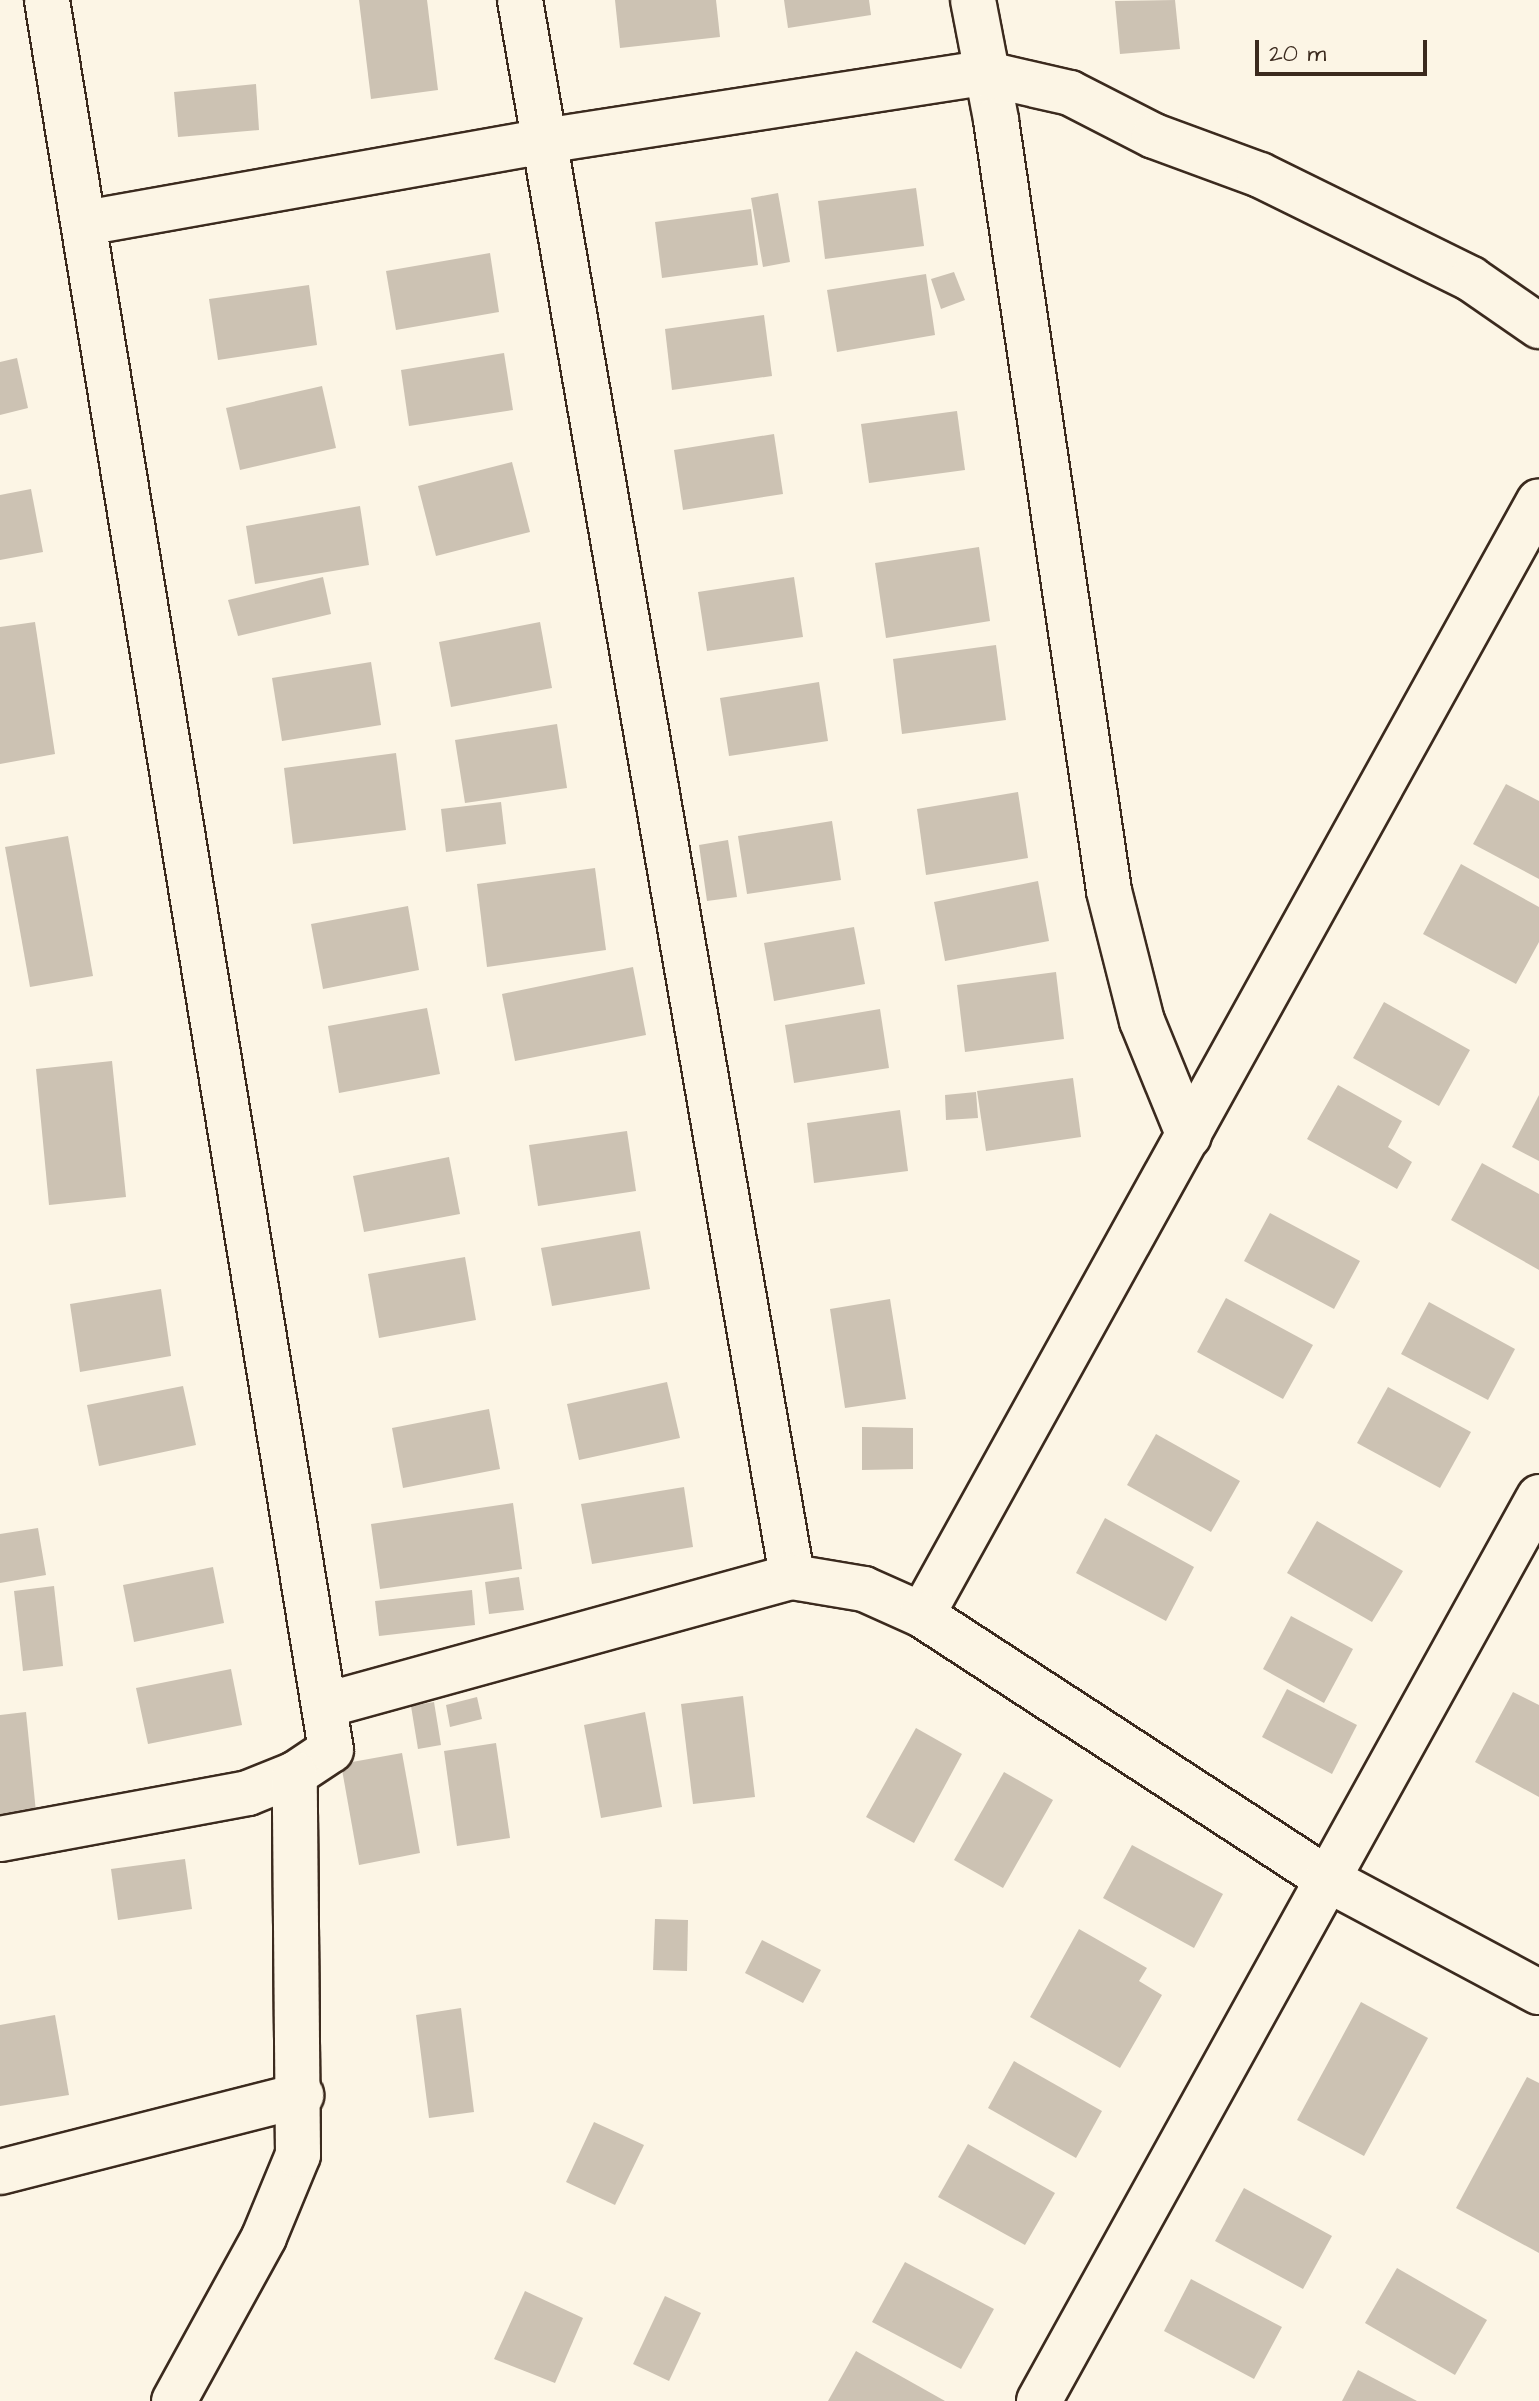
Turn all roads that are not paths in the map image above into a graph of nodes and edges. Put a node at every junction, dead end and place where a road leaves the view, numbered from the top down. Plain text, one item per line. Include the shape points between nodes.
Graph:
1 (47, 0) edge
2 (520, 0) edge
3 (973, 0) edge
4 (983, 73) junction
5 (544, 141) junction
6 (85, 223) junction
7 (1539, 326) edge
8 (1539, 501) edge
9 (1189, 1136) junction
10 (1539, 1497) edge
11 (792, 1577) junction
12 (922, 1615) junction
13 (326, 1705) junction
14 (295, 1774) junction
15 (0, 1839) edge
16 (1327, 1879) junction
17 (1539, 1992) edge
18 (301, 2095) junction
19 (0, 2172) edge
20 (174, 2401) edge
21 (1039, 2401) edge

1 - 6 street
2 - 5 street
3 - 4 street
4 - 5 street
4 - 7 street via 1070,93 1154,136 1260,175 1471,279
4 - 9 street via 996,120 1109,891 1142,1021
5 - 6 street
5 - 11 street
6 - 13 street
8 - 9 street
9 - 12 street
10 - 16 street
11 - 12 street via 864,1589
11 - 13 street
12 - 16 street
13 - 14 street via 331,1750
14 - 15 street via 248,1793
14 - 18 street via 294,1941
16 - 17 street
16 - 21 street
18 - 19 street
18 - 20 street via 293,2169 264,2237

